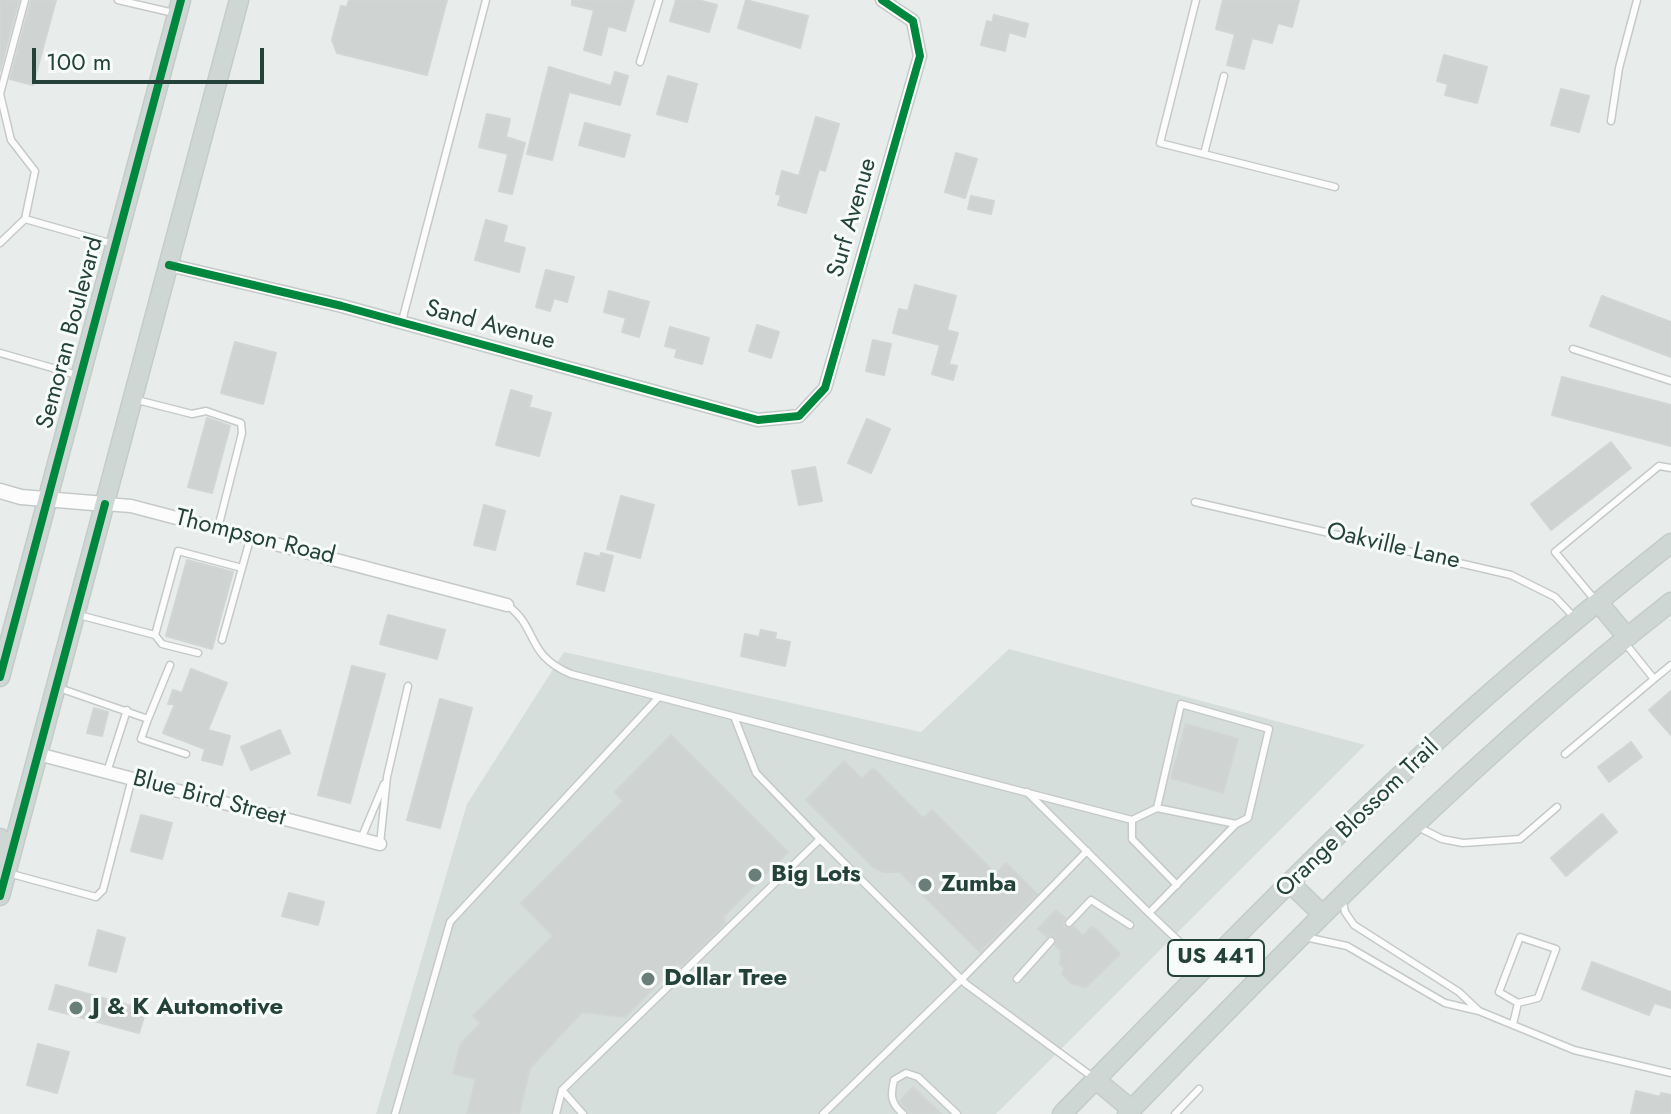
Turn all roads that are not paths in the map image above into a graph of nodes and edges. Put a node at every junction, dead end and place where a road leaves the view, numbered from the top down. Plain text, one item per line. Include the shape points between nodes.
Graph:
1 (25, 0) edge
2 (118, 0) edge
3 (239, 0) edge
4 (486, 0) edge
5 (659, 0) edge
6 (882, 0) edge
7 (1196, 0) edge
8 (1637, 0) edge
9 (179, 7) edge
10 (640, 62) dead end
11 (1224, 76) dead end
12 (0, 94) edge
13 (1611, 121) dead end
14 (11, 140) junction
15 (0, 142) edge
16 (1204, 154) junction
17 (1335, 187) dead end
18 (25, 219) junction
19 (0, 243) edge
20 (116, 245) junction
21 (169, 265) junction
22 (401, 322) junction
23 (1573, 349) dead end
24 (0, 353) edge
25 (80, 376) junction
26 (1671, 381) edge
27 (133, 399) junction
28 (799, 416) joint
29 (1671, 468) edge
30 (0, 491) edge
31 (48, 499) junction
32 (1195, 502) dead end
33 (105, 504) junction
34 (218, 528) junction
35 (251, 536) junction
36 (1671, 543) edge
37 (242, 568) junction
38 (1598, 602) junction
39 (1671, 602) edge
40 (507, 605) joint
41 (76, 614) junction
42 (1576, 620) junction
43 (155, 635) junction
44 (1625, 638) junction
45 (222, 640) dead end
46 (4, 649) edge
47 (198, 653) dead end
48 (170, 665) dead end
49 (1671, 665) edge
50 (0, 677) edge
51 (1654, 679) junction
52 (408, 686) dead end
53 (56, 687) junction
54 (658, 698) junction
55 (127, 710) junction
56 (148, 719) junction
57 (735, 719) junction
58 (38, 754) junction
59 (186, 754) dead end
60 (1565, 754) dead end
61 (107, 772) junction
62 (387, 777) junction
63 (132, 778) junction
64 (1025, 791) junction
65 (1557, 807) dead end
66 (1157, 808) junction
67 (1132, 820) junction
68 (1236, 824) junction
69 (1414, 825) junction
70 (0, 838) edge
71 (361, 839) junction
72 (820, 839) junction
73 (380, 844) joint
74 (1087, 851) junction
75 (3, 870) edge
76 (1290, 883) junction
77 (1177, 885) junction
78 (1342, 895) junction
79 (0, 896) edge
80 (1149, 913) junction
81 (1323, 915) junction
82 (1069, 923) dead end
83 (1130, 925) dead end
84 (1301, 936) junction
85 (1051, 941) dead end
86 (1207, 968) junction
87 (1017, 979) dead end
88 (961, 980) junction
89 (1518, 1003) junction
90 (1479, 1011) junction
91 (1513, 1024) junction
92 (1671, 1073) edge
93 (1096, 1080) junction
94 (1199, 1089) dead end
95 (562, 1090) junction
96 (1131, 1112) edge
97 (395, 1114) edge
98 (556, 1114) edge
99 (583, 1114) edge
100 (823, 1114) edge
101 (903, 1114) edge
102 (957, 1114) edge
103 (1062, 1114) edge
104 (1175, 1114) edge

1 - 12 lane
2 - 9 lane
3 - 21 main road
4 - 22 lane
5 - 10 lane
6 - 28 street, Surf Avenue via 913,21 920,56 825,388
7 - 16 lane via 1160,143
8 - 13 lane
9 - 20 main road, Semoran Boulevard
11 - 16 lane
12 - 14 lane
14 - 15 lane
14 - 18 lane via 35,171
16 - 17 lane
18 - 19 lane
18 - 20 lane
20 - 25 main road, Semoran Boulevard
21 - 22 street, Sand Avenue
21 - 27 main road
22 - 28 street, Sand Avenue via 758,420
23 - 26 lane
24 - 25 lane
25 - 31 main road, Semoran Boulevard
27 - 33 main road
27 - 34 lane via 192,414 206,411 241,423
29 - 38 lane via 1659,466 1555,552
30 - 31 street, Thompson Road
31 - 33 street, Thompson Road
31 - 46 main road, Semoran Boulevard
32 - 42 lane, Oakville Lane via 1511,575 1555,597
33 - 34 street, Thompson Road
33 - 41 main road
34 - 35 street, Thompson Road
35 - 37 lane
35 - 40 street, Thompson Road
36 - 38 main road, Orange Blossom Trail / US 441
37 - 43 lane via 178,551
37 - 45 lane
38 - 42 main road, Orange Blossom Trail / US 441
38 - 44 main road
39 - 44 main road, Orange Blossom Trail / US 441
40 - 54 lane via 519,613 540,655 554,667
41 - 43 lane
41 - 53 main road
42 - 76 main road, Orange Blossom Trail / US 441 via 1441,737
43 - 47 lane via 162,644
44 - 51 lane
44 - 69 main road, Orange Blossom Trail / US 441
46 - 50 main road, Semoran Boulevard
48 - 56 lane
49 - 51 lane
51 - 60 lane
52 - 62 lane
53 - 55 lane
53 - 58 main road
54 - 57 lane
54 - 97 lane via 450,922
55 - 56 lane
55 - 61 lane
56 - 59 lane via 141,739
57 - 64 lane
57 - 72 lane via 756,773
58 - 61 street, Blue Bird Street
58 - 75 main road
61 - 63 street, Blue Bird Street
62 - 71 lane
62 - 73 lane
63 - 71 street, Blue Bird Street
63 - 75 lane via 99,895
64 - 67 lane
64 - 74 lane
65 - 69 lane via 1520,839 1463,843
66 - 67 lane
66 - 68 lane
66 - 68 lane via 1181,704 1269,729 1248,818
67 - 77 lane via 1132,839
68 - 77 lane
69 - 78 main road, Orange Blossom Trail / US 441
70 - 75 main road
71 - 73 street, Blue Bird Street
72 - 88 lane
72 - 95 lane
74 - 80 lane
74 - 88 lane
75 - 79 main road
76 - 81 main road
76 - 86 main road, Orange Blossom Trail / US 441
77 - 80 lane
78 - 81 main road, Orange Blossom Trail / US 441
78 - 90 lane via 1354,925 1459,992
80 - 86 lane
81 - 84 main road, Orange Blossom Trail / US 441
82 - 83 lane via 1091,900
84 - 90 lane via 1347,946 1445,1003
84 - 96 main road, Orange Blossom Trail / US 441
85 - 87 lane
86 - 93 main road, Orange Blossom Trail / US 441
88 - 93 lane
88 - 100 lane
89 - 89 lane via 1538,998 1556,949 1520,937 1499,992
89 - 91 lane
90 - 91 lane
91 - 92 lane via 1574,1050
93 - 96 main road
93 - 103 main road, Orange Blossom Trail / US 441
94 - 104 lane
95 - 98 lane
95 - 99 lane
101 - 102 lane via 891,1092 894,1080 906,1073 918,1077

